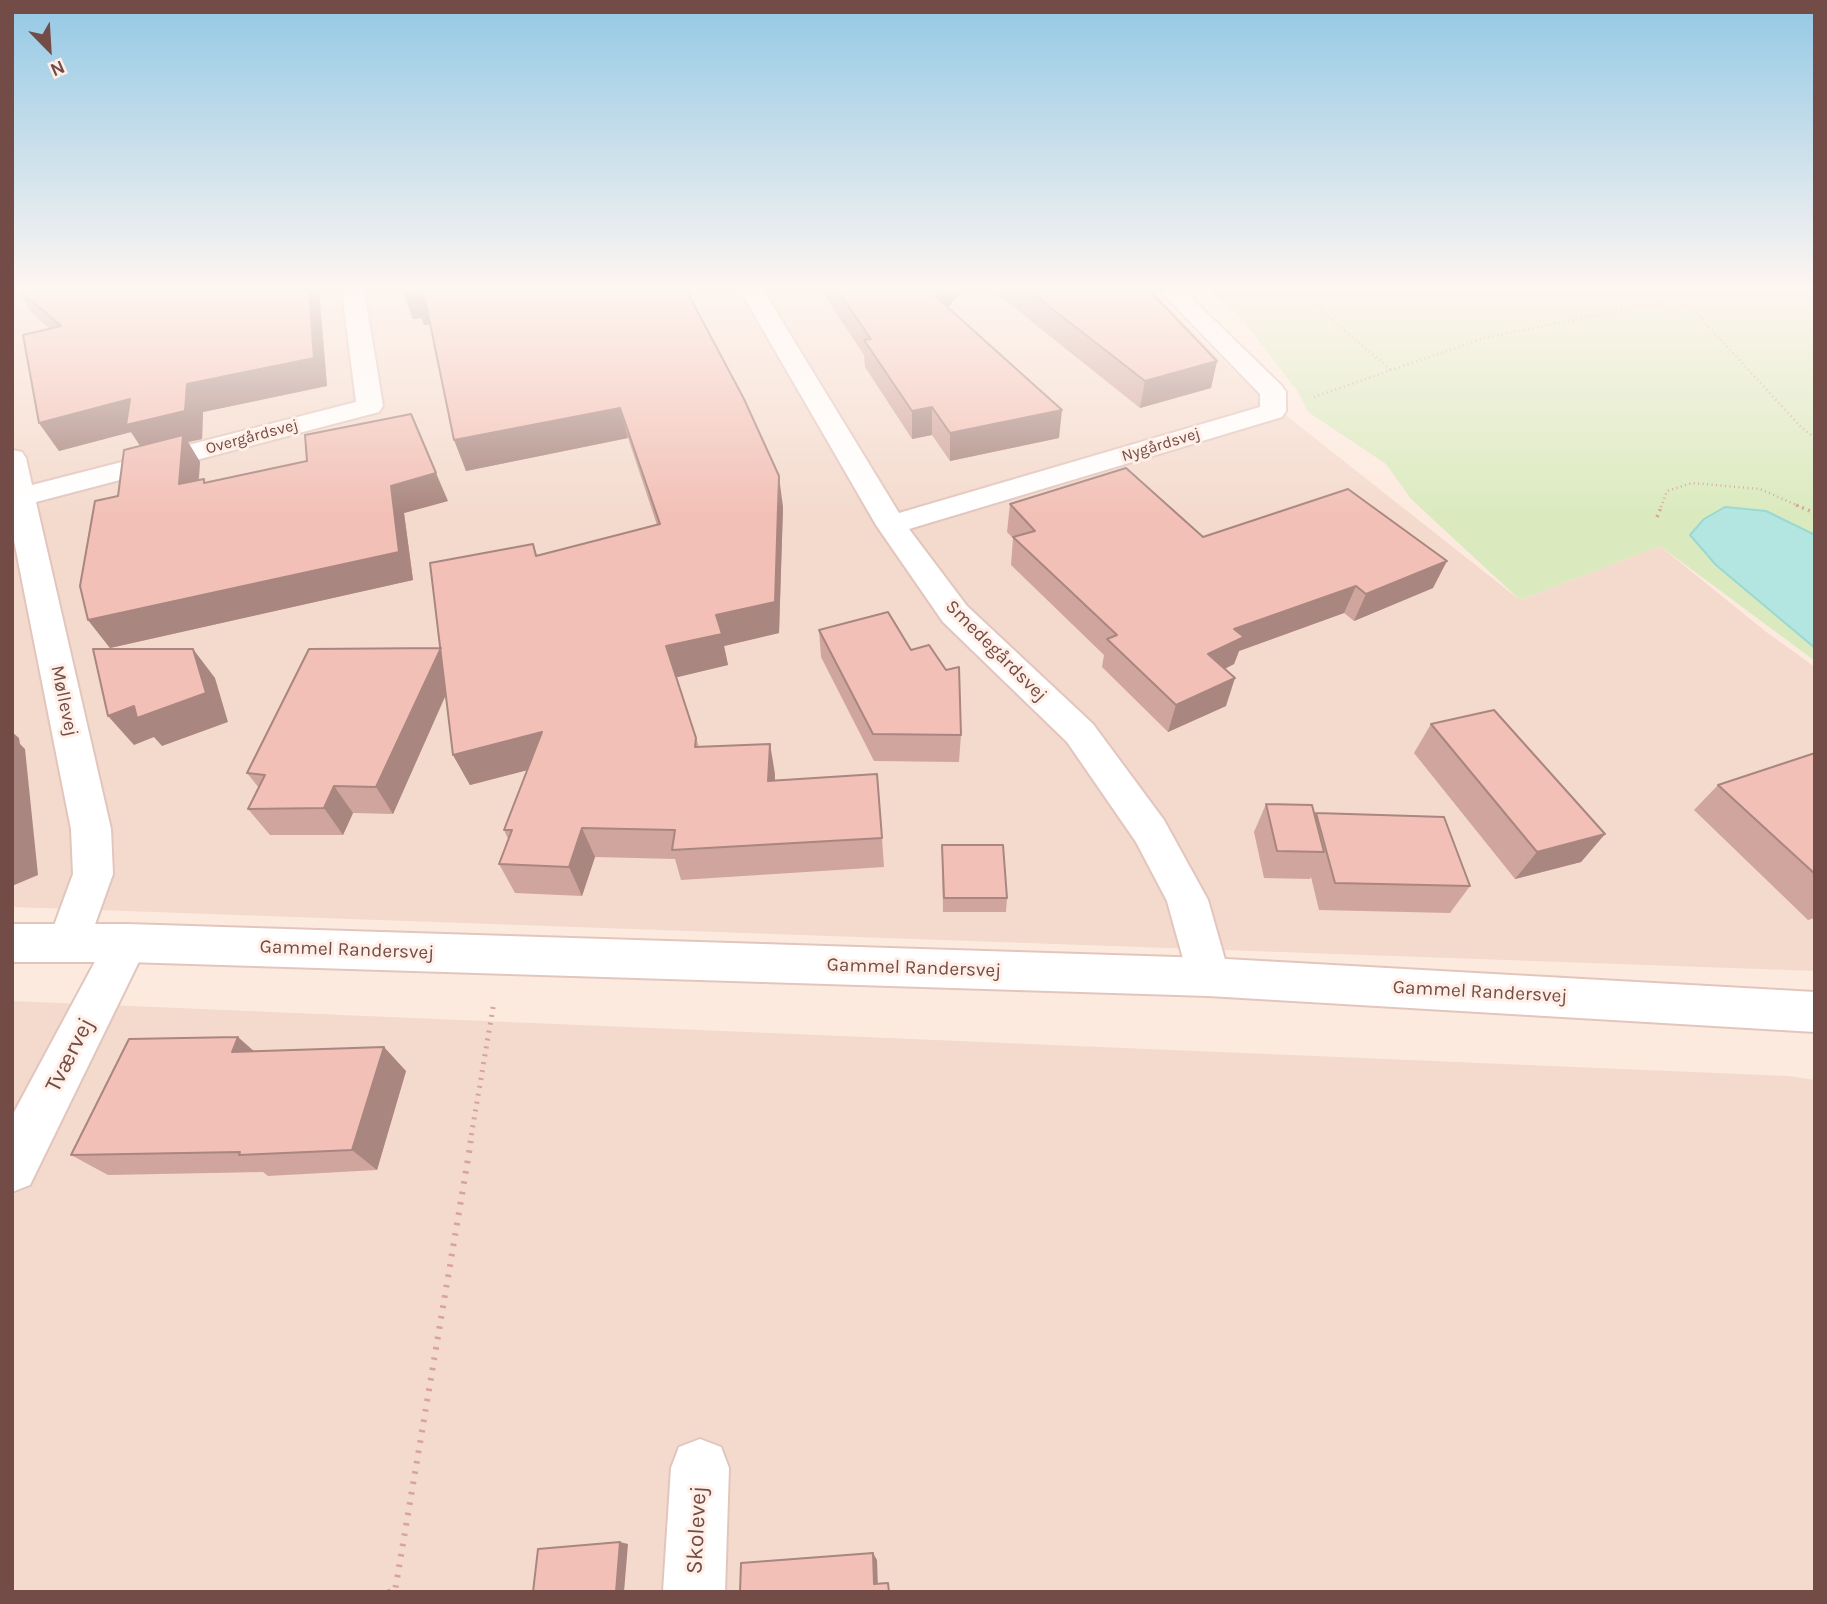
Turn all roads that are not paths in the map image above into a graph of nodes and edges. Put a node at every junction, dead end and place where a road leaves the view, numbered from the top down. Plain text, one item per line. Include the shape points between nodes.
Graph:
1 (364, 365) edge
2 (796, 365) edge
3 (1246, 365) edge
4 (12, 458) edge
5 (20, 497) junction
6 (891, 525) junction
7 (69, 942) junction
8 (12, 943) edge
9 (127, 943) junction
10 (1208, 976) junction
11 (1815, 1012) edge
12 (12, 1167) edge
13 (701, 1468) dead end
14 (694, 1592) edge

1 - 5 street, Overgårdsvej via 370,406
2 - 6 street, Smedegårdsvej
3 - 6 street, Nygårdsvej via 1273,392 1273,411
4 - 5 street, Møllevej
5 - 7 street, Møllevej via 91,829 93,874
6 - 10 street, Smedegårdsvej via 955,614 1080,733 1150,831 1187,900
7 - 8 street, Gammel Randersvej
7 - 9 street, Gammel Randersvej
9 - 10 street, Gammel Randersvej
9 - 12 street, Tværvej
10 - 11 street, Gammel Randersvej
13 - 14 street, Skolevej

